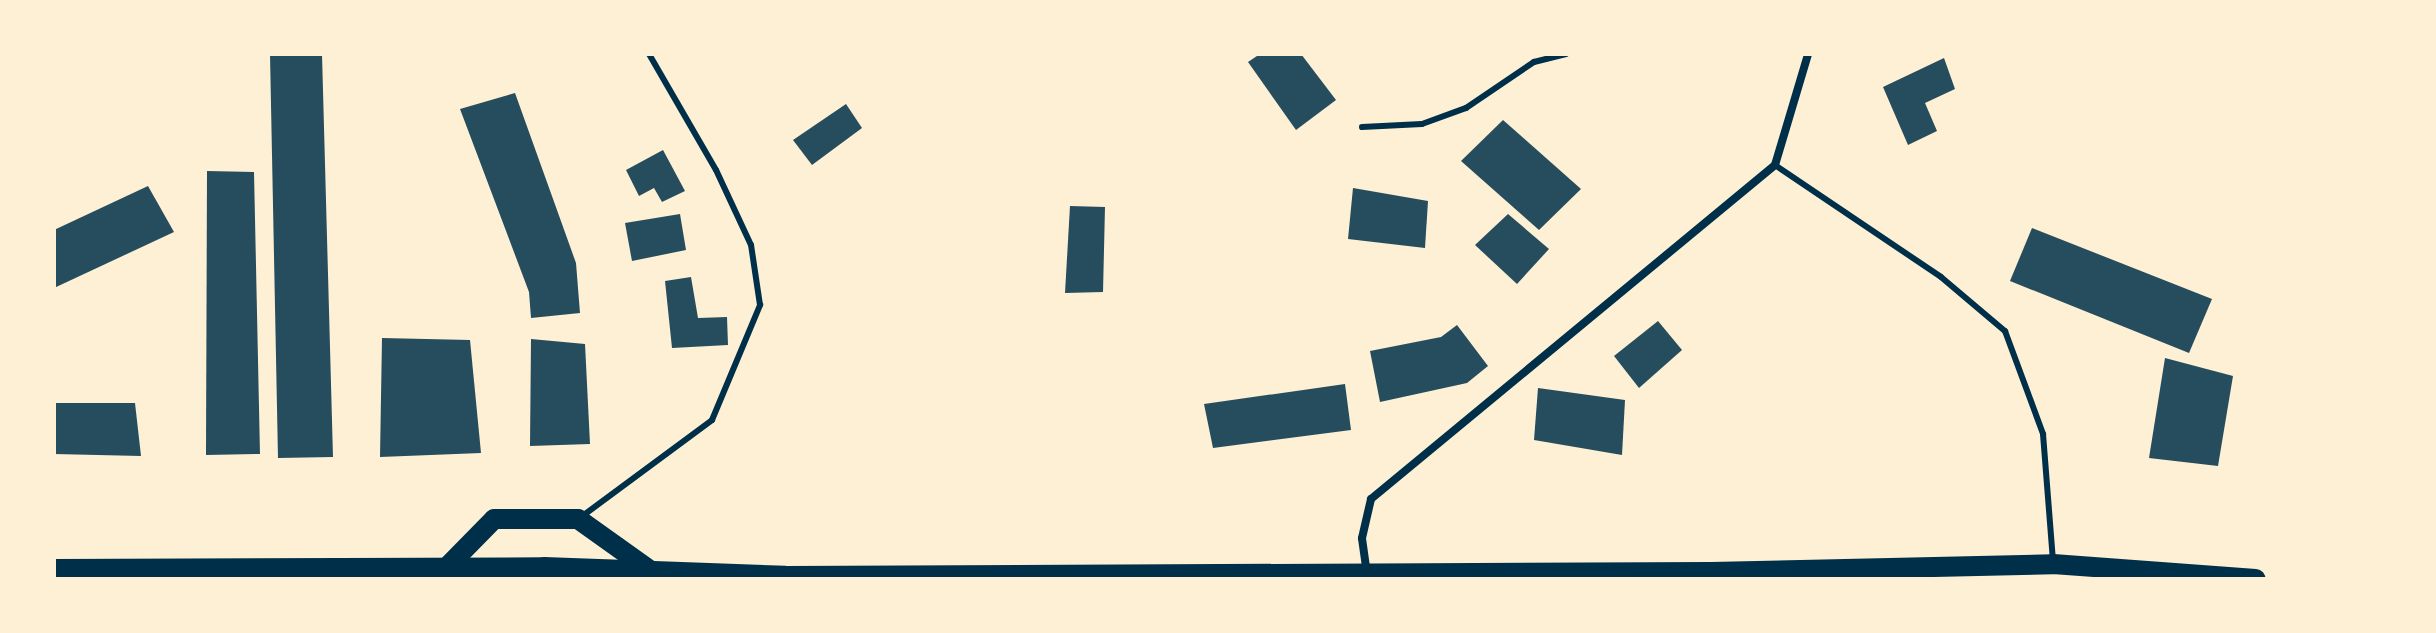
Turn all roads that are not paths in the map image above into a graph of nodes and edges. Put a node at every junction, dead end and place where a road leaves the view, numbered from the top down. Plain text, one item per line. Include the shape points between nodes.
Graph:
1 (649, 54) edge
2 (1530, 54) edge
3 (1566, 54) edge
4 (1808, 54) edge
5 (1534, 62) junction
6 (1362, 127) dead end
7 (1775, 165) junction
8 (578, 519) junction
9 (2053, 564) junction
10 (447, 567) junction
11 (54, 569) edge
12 (651, 571) junction
13 (1367, 574) edge
14 (2255, 579) edge

1 - 8 lane via 716,170 751,245 760,305 712,420
2 - 5 lane
3 - 5 lane
4 - 7 street
5 - 6 lane via 1466,108 1422,124
7 - 9 lane via 1941,277 2005,331 2043,434
7 - 13 street via 1371,499 1362,538
8 - 10 main road via 494,519
8 - 12 main road
9 - 13 main road
9 - 14 main road
10 - 11 main road
10 - 12 main road
12 - 13 main road via 785,576

